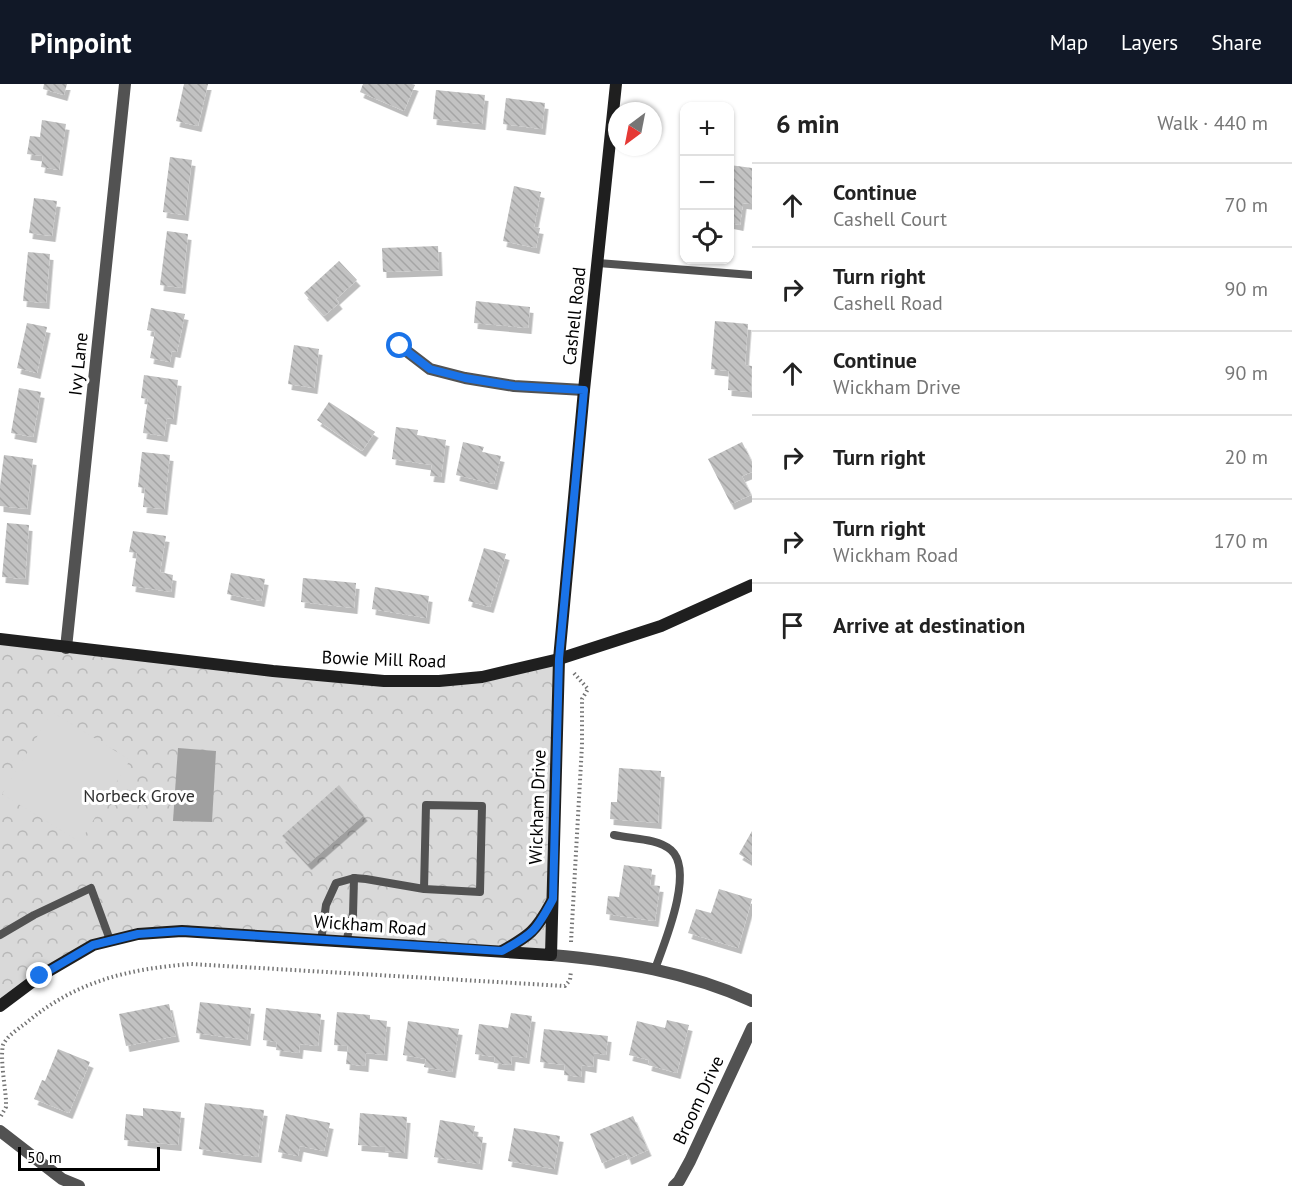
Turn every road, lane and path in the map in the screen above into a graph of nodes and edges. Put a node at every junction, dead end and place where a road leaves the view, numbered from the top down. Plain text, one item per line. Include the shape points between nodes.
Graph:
1 (125, 84) edge
2 (616, 84) edge
3 (598, 263) junction
4 (752, 275) edge
5 (400, 346) dead end
6 (584, 390) junction
7 (752, 585) edge
8 (0, 639) edge
9 (66, 648) junction
10 (559, 659) junction
11 (614, 836) dead end
12 (354, 878) junction
13 (424, 889) junction
14 (553, 899) junction
15 (0, 935) edge
16 (111, 940) junction
17 (321, 940) junction
18 (346, 942) junction
19 (502, 951) junction
20 (551, 955) junction
21 (655, 969) junction
22 (752, 1001) edge
23 (0, 1006) edge
24 (752, 1028) edge
25 (0, 1131) edge
26 (79, 1186) edge
27 (674, 1186) edge

1 - 9 street, Ivy Lane
2 - 3 street, Cashell Road
3 - 4 lane
3 - 6 street, Cashell Road
5 - 6 street via 430,369 465,378 514,386
6 - 10 street, Cashell Road
7 - 10 street, Bowie Mill Road via 661,626
8 - 9 street, Bowie Mill Road
9 - 10 street, Bowie Mill Road via 384,681 482,677
10 - 14 street, Wickham Drive
11 - 21 lane via 659,843 673,851 680,869 673,917
12 - 13 lane
12 - 17 lane via 336,883 326,905
12 - 18 lane via 353,915
13 - 13 lane via 480,892 482,806 426,806
14 - 19 street via 528,937
14 - 20 street, Wickham Drive
15 - 16 lane via 91,888
16 - 17 street, Wickham Road via 182,931
16 - 23 street, Wickham Road via 93,945 40,976
17 - 18 street, Wickham Road
18 - 19 street, Wickham Road
19 - 20 street, Wickham Road
20 - 21 street, Wickham Road
21 - 22 street, Wickham Road via 715,985
24 - 27 street, Broom Drive via 690,1161
25 - 26 street via 62,1179

